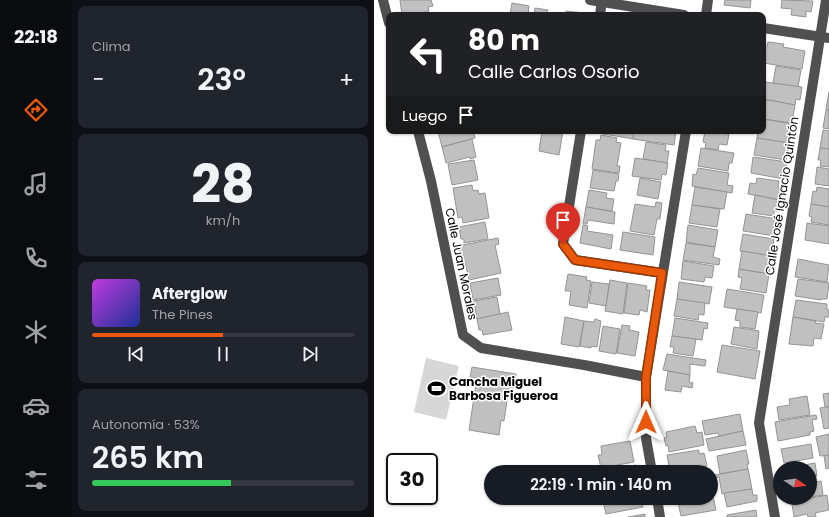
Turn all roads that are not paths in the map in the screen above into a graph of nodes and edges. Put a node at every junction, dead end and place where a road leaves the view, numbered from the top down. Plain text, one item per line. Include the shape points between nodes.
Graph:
1 (383, 0) edge
2 (590, 0) edge
3 (708, 0) edge
4 (826, 0) edge
5 (602, 1) edge
6 (386, 12) edge
7 (600, 12) edge
8 (666, 12) edge
9 (706, 12) edge
10 (766, 28) edge
11 (824, 37) edge
12 (419, 134) edge
13 (581, 134) edge
14 (685, 134) edge
15 (662, 273) junction
16 (646, 377) junction
17 (651, 465) edge
18 (658, 505) edge
19 (660, 517) edge
20 (775, 517) edge

1 - 6 street
2 - 5 street
3 - 9 street
4 - 11 street, Calle José Ignacio Quintón
5 - 7 street
5 - 8 street
10 - 11 street
11 - 20 street, Calle José Ignacio Quintón via 759,423
12 - 16 street, Calle Juan Morales via 431,181 462,335 480,348 584,364
13 - 15 street via 563,244 575,260
14 - 15 street
15 - 16 street
16 - 17 street via 646,438
18 - 19 street

